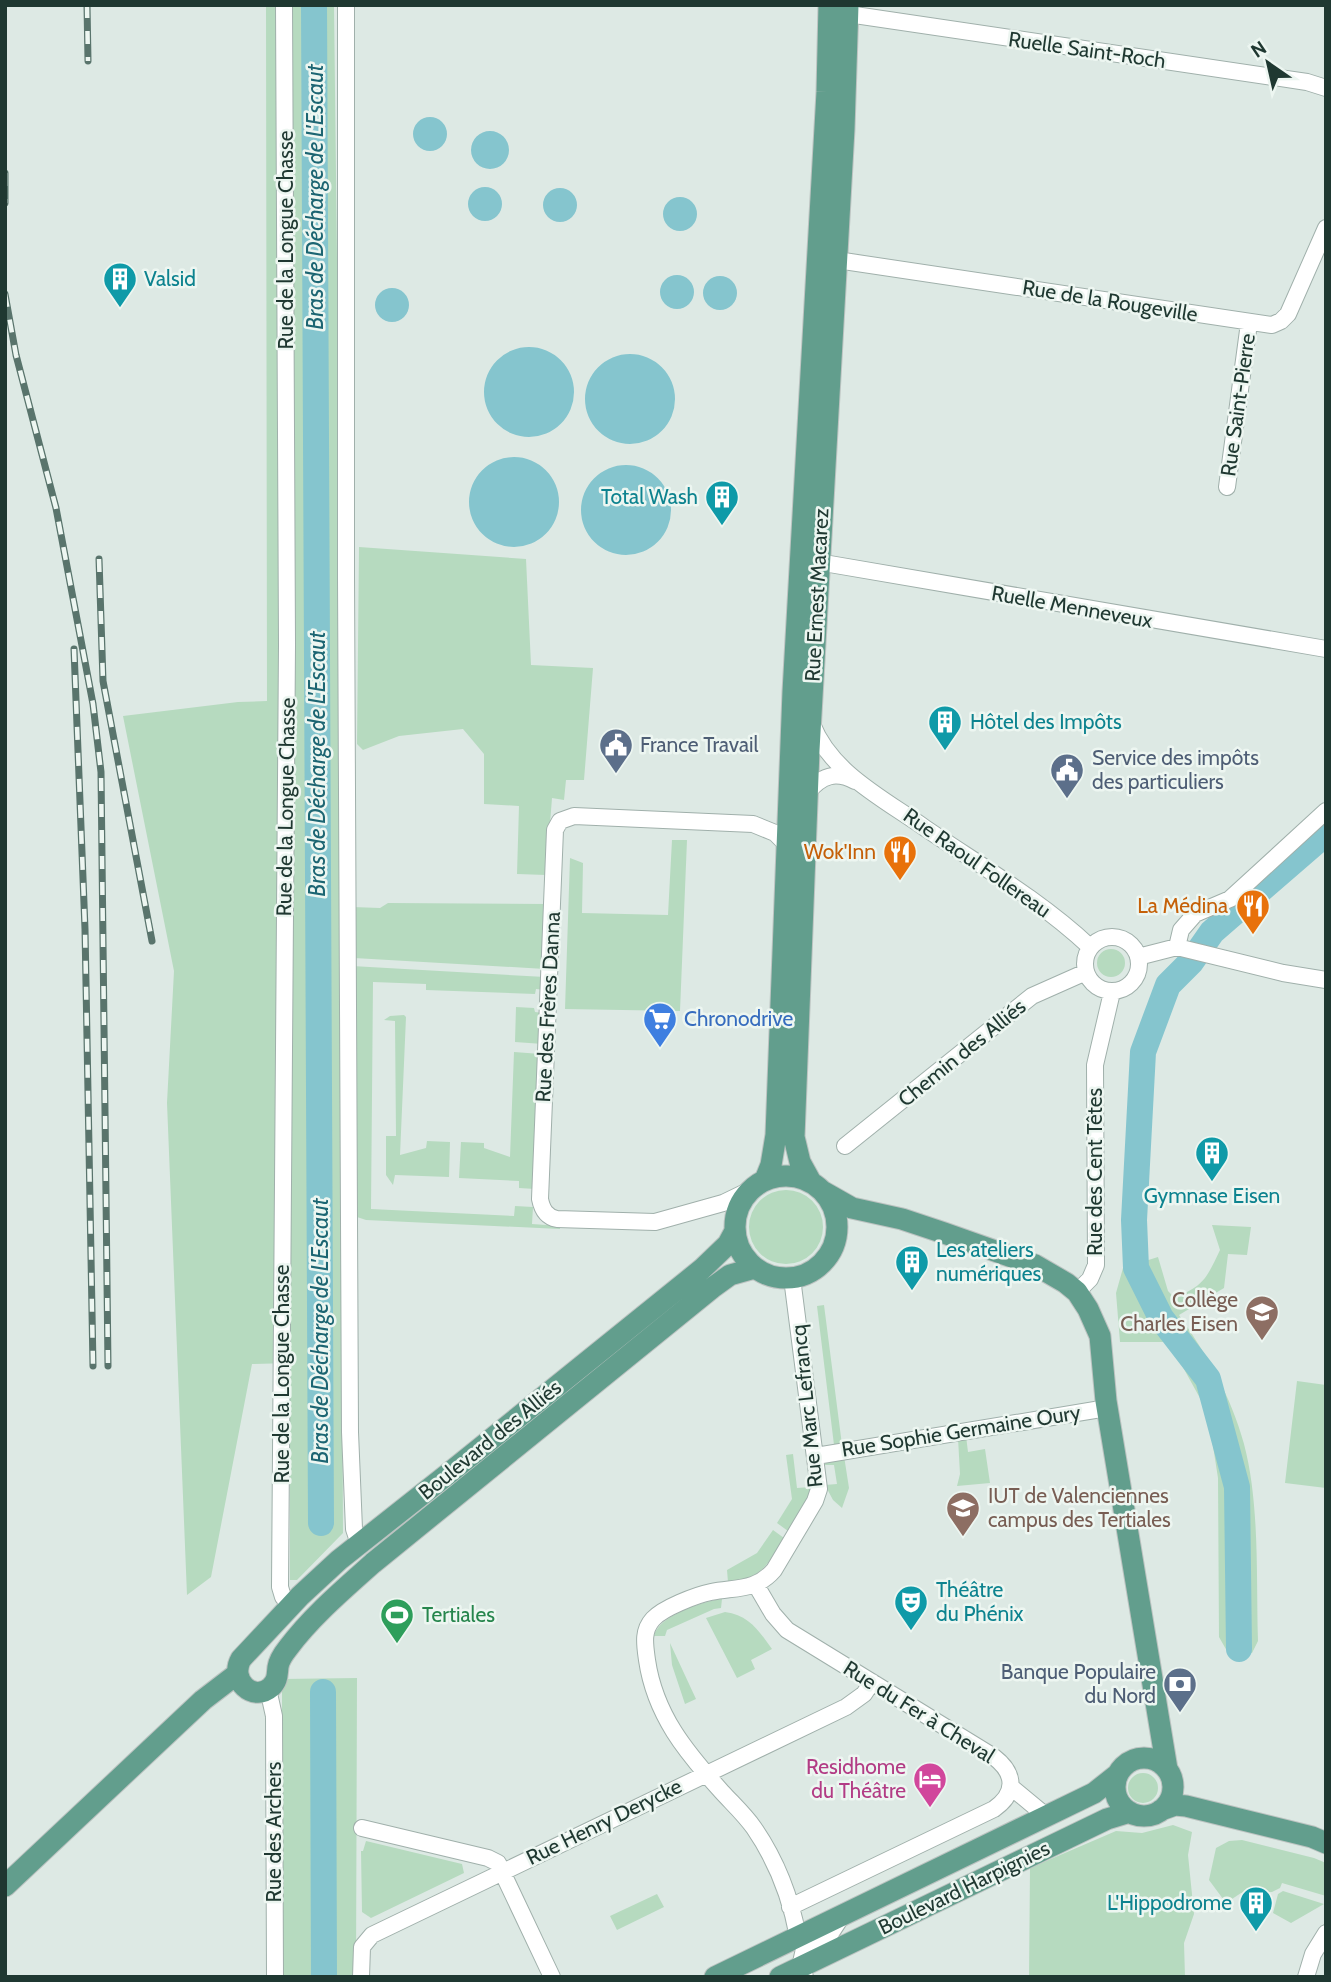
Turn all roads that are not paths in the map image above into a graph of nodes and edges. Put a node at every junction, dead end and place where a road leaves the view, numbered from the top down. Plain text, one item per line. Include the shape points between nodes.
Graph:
1 (284, 5) edge
2 (346, 5) edge
3 (841, 8) edge
4 (1326, 88) edge
5 (1326, 228) edge
6 (837, 260) junction
7 (1249, 323) junction
8 (1227, 487) dead end
9 (818, 562) junction
10 (1326, 649) edge
11 (811, 722) junction
12 (861, 783) junction
13 (808, 792) junction
14 (1326, 811) edge
15 (786, 844) junction
16 (1090, 947) junction
17 (1182, 948) junction
18 (1138, 957) junction
19 (1086, 972) junction
20 (1326, 980) edge
21 (1112, 992) junction
22 (845, 1146) dead end
23 (758, 1185) junction
24 (817, 1186) junction
25 (867, 1213) junction
26 (735, 1231) junction
27 (837, 1233) junction
28 (755, 1268) junction
29 (792, 1278) junction
30 (1077, 1292) junction
31 (1107, 1408) junction
32 (816, 1456) junction
33 (359, 1544) junction
34 (756, 1585) junction
35 (291, 1606) junction
36 (248, 1653) junction
37 (278, 1667) junction
38 (237, 1674) junction
39 (872, 1682) junction
40 (268, 1689) junction
41 (1156, 1714) junction
42 (1125, 1767) junction
43 (706, 1774) junction
44 (1170, 1776) junction
45 (1012, 1787) junction
46 (1161, 1810) junction
47 (1130, 1812) junction
48 (1046, 1816) junction
49 (1326, 1827) edge
50 (362, 1828) dead end
51 (1326, 1843) edge
52 (503, 1871) junction
53 (5, 1886) edge
54 (790, 1907) junction
55 (844, 1914) junction
56 (1326, 1933) edge
57 (797, 1937) junction
58 (1319, 1958) edge
59 (802, 1972) edge
60 (275, 1977) edge
61 (361, 1977) edge
62 (552, 1977) edge
63 (715, 1977) edge
64 (780, 1977) edge
65 (1306, 1977) edge

1 - 35 street, Rue de la Longue Chasse via 288,645 280,1587
2 - 33 street via 350,1419 354,1529
3 - 4 street, Ruelle Saint-Roch
3 - 6 main road, Rue Ernest Macarez
3 - 15 main road, Rue Ernest Macarez via 827,92
5 - 7 street, Rue de la Rougeville via 1285,317 1272,325
6 - 7 street, Rue de la Rougeville
6 - 9 main road, Rue Ernest Macarez
7 - 8 street, Rue Saint-Pierre
9 - 10 street, Ruelle Menneveux
9 - 11 main road, Rue Ernest Macarez
11 - 12 street, Rue Raoul Follereau via 830,755
11 - 13 main road, Rue Ernest Macarez
12 - 13 street, Rue Raoul Follereau via 833,775 822,778
12 - 16 street, Rue Raoul Follereau via 1046,911
13 - 24 main road, Rue Ernest Macarez via 794,1137 800,1162
14 - 17 street via 1230,899 1195,914 1181,930
15 - 23 main road, Rue Ernest Macarez via 776,1135 771,1165
15 - 23 street, Rue des Frères Danna via 775,832 741,824 574,816 560,821 555,830 543,1209 557,1219 655,1222 723,1203
16 - 18 street via 1117,937 1131,944
16 - 19 street
17 - 18 street
17 - 20 street
18 - 21 street via 1139,969 1132,982
19 - 21 street via 1094,985
19 - 22 street, Chemin des Alliés via 1032,996
21 - 30 street, Rue des Cent Têtes via 1095,1065 1096,1265
23 - 24 main road via 788,1176
23 - 26 main road via 740,1205
24 - 25 main road
24 - 27 main road via 835,1210
25 - 27 main road
25 - 30 main road via 901,1219 1035,1265
26 - 28 main road via 740,1249
26 - 33 main road, Boulevard des Alliés via 702,1269
27 - 29 main road via 820,1265
28 - 29 main road
28 - 37 main road, Boulevard des Alliés via 718,1283 373,1563 298,1636
29 - 32 street, Rue Marc Lefrancq
30 - 31 main road via 1100,1336
31 - 32 street, Rue Sophie Germaine Oury
31 - 41 main road
32 - 34 street, Rue Marc Lefrancq via 819,1489 815,1501 774,1570
33 - 35 main road, Boulevard des Alliés
34 - 39 street, Rue du Fer à Cheval via 787,1630
34 - 43 street via 696,1597 659,1614 646,1632 657,1702 683,1747
35 - 36 main road, Boulevard des Alliés
36 - 37 main road via 266,1652
36 - 38 main road, Boulevard des Alliés via 239,1662
37 - 40 main road, Boulevard des Alliés
38 - 40 main road via 250,1690
38 - 53 main road, Boulevard des Alliés via 203,1700
39 - 43 street, Rue Henry Derycke via 846,1707
39 - 45 street, Rue du Fer à Cheval via 995,1757 1008,1771
40 - 60 street, Rue des Archers via 274,1716
41 - 42 main road via 1148,1737
41 - 44 main road
42 - 44 main road via 1151,1759
42 - 47 main road via 1115,1785 1116,1796
42 - 48 main road, Boulevard Harpignies via 1097,1791
43 - 52 street, Rue Henry Derycke
43 - 54 street via 760,1836
44 - 46 main road via 1170,1800
44 - 49 main road via 1189,1795
45 - 48 street
45 - 54 street, Rue du Fer à Cheval via 994,1809
46 - 47 main road via 1146,1816
46 - 51 main road via 1186,1806
47 - 59 main road, Boulevard Harpignies via 1107,1819
48 - 55 main road, Boulevard Harpignies
50 - 52 street via 488,1858
52 - 61 street, Rue Henry Derycke via 372,1935 362,1947
52 - 62 street
54 - 57 street
55 - 57 main road, Boulevard Harpignies
55 - 59 street, Boulevard Harpignies via 829,1936 804,1949
56 - 58 street
57 - 63 main road, Boulevard Harpignies
58 - 65 street
59 - 64 main road, Boulevard Harpignies

